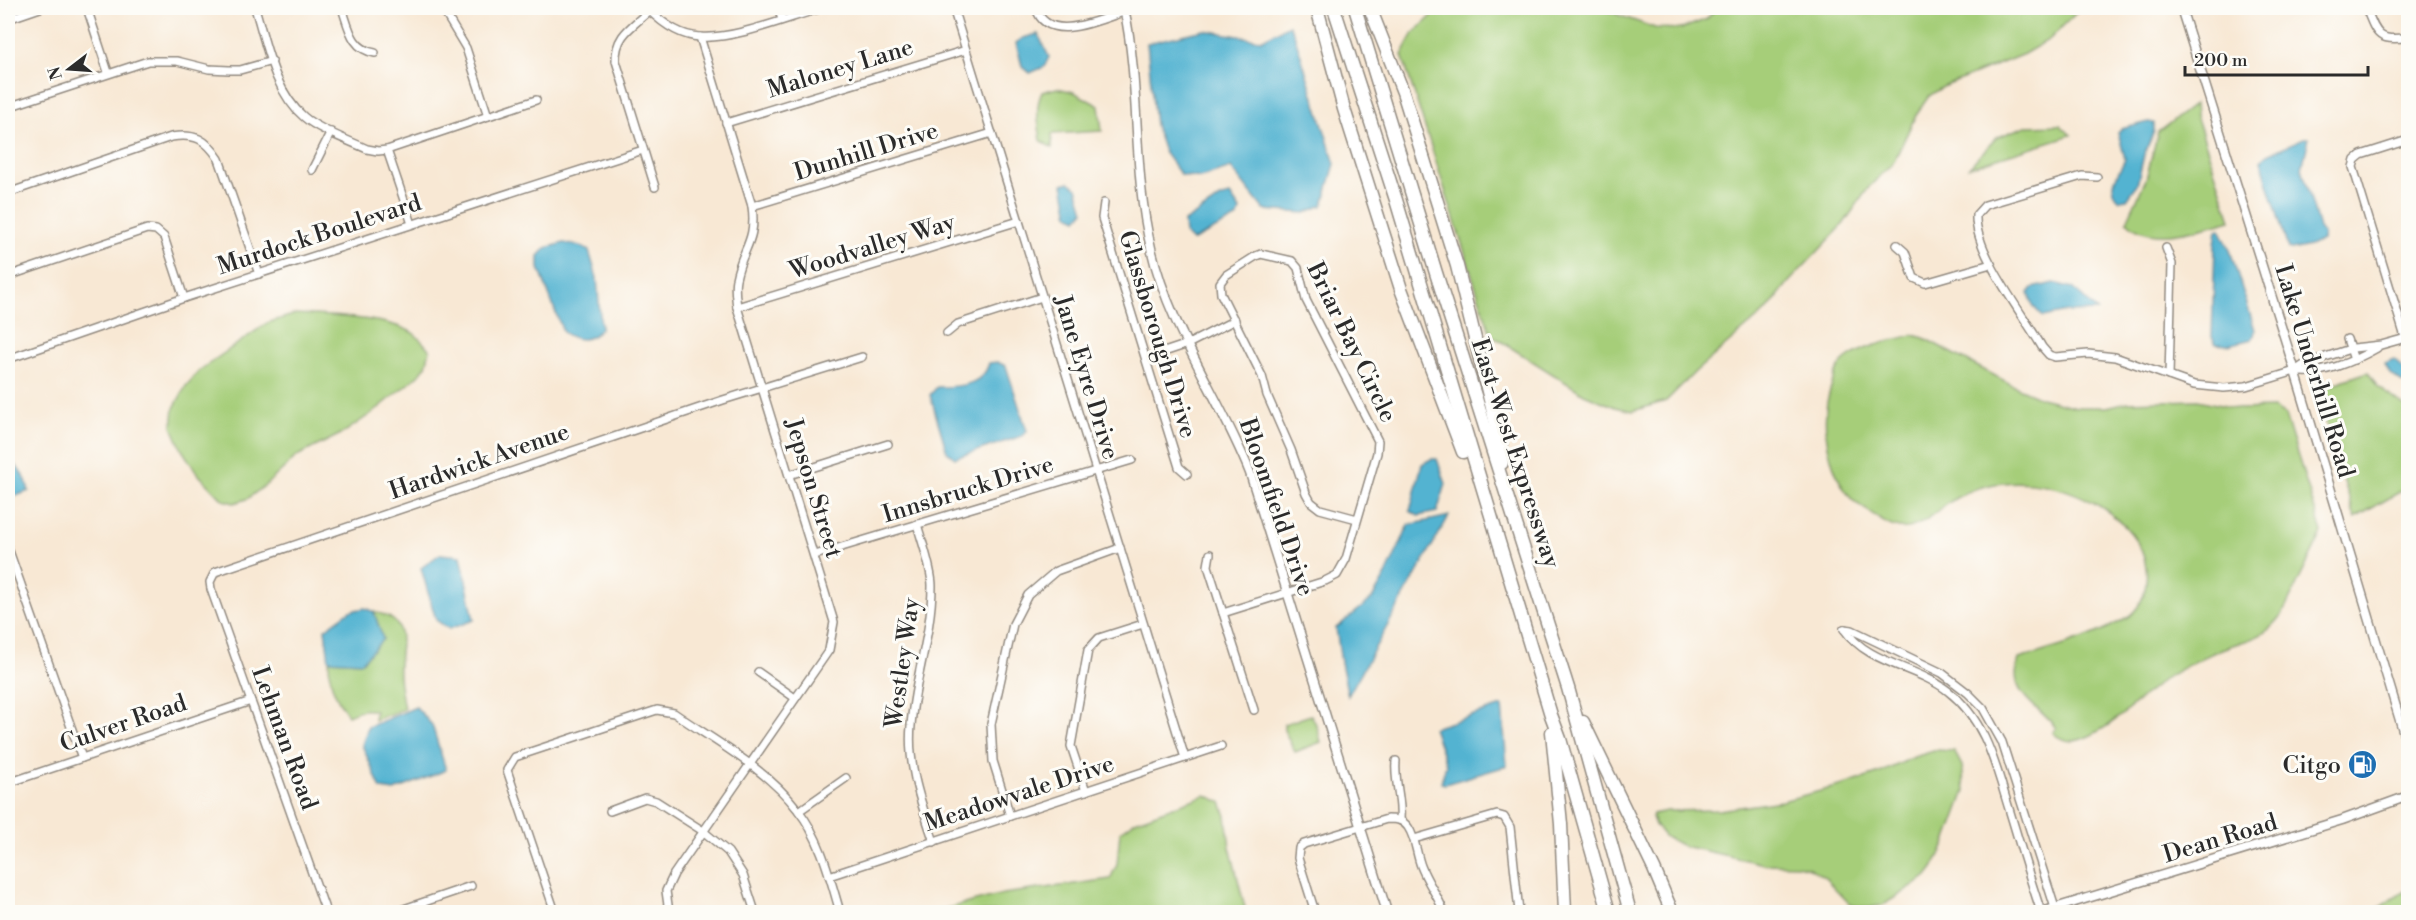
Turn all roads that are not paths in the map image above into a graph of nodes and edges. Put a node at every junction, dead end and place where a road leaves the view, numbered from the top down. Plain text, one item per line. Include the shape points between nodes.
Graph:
1 (40, 8) edge
2 (87, 8) edge
3 (255, 8) edge
4 (342, 8) edge
5 (442, 8) edge
6 (778, 8) edge
7 (822, 8) edge
8 (953, 8) edge
9 (1036, 8) edge
10 (1135, 8) edge
11 (1317, 8) edge
12 (1334, 8) edge
13 (1355, 8) edge
14 (1370, 8) edge
15 (2181, 8) edge
16 (2366, 8) edge
17 (648, 9) edge
18 (1125, 9) edge
19 (8, 19) edge
20 (782, 19) junction
21 (700, 37) junction
22 (2409, 37) edge
23 (966, 50) junction
24 (375, 53) dead end
25 (272, 62) junction
26 (108, 72) junction
27 (536, 100) dead end
28 (8, 107) edge
29 (488, 116) junction
30 (726, 123) junction
31 (331, 132) junction
32 (992, 133) junction
33 (2409, 140) edge
34 (387, 150) junction
35 (643, 150) junction
36 (312, 170) dead end
37 (2097, 177) dead end
38 (655, 187) dead end
39 (8, 193) edge
40 (1104, 203) dead end
41 (752, 206) junction
42 (1019, 221) junction
43 (412, 224) junction
44 (1897, 245) dead end
45 (2166, 248) dead end
46 (1991, 264) junction
47 (259, 274) junction
48 (8, 276) edge
49 (1042, 297) junction
50 (184, 298) junction
51 (737, 307) junction
52 (1235, 320) junction
53 (948, 333) dead end
54 (2406, 338) junction
55 (2347, 339) dead end
56 (1188, 344) junction
57 (2381, 345) junction
58 (2409, 347) edge
59 (2350, 349) junction
60 (862, 357) dead end
61 (1146, 358) junction
62 (8, 359) edge
63 (2354, 360) junction
64 (2295, 371) junction
65 (2169, 376) junction
66 (762, 387) junction
67 (888, 444) dead end
68 (1132, 460) dead end
69 (1096, 471) junction
70 (1187, 474) dead end
71 (789, 475) junction
72 (1503, 479) junction
73 (1479, 482) junction
74 (1357, 519) junction
75 (917, 524) junction
76 (8, 548) edge
77 (1120, 548) junction
78 (1210, 554) dead end
79 (815, 555) junction
80 (211, 577) joint
81 (1287, 593) junction
82 (1223, 613) junction
83 (1143, 624) junction
84 (758, 672) dead end
85 (1568, 688) junction
86 (795, 698) junction
87 (251, 701) junction
88 (1254, 710) dead end
89 (1551, 716) junction
90 (1221, 746) dead end
91 (2409, 747) edge
92 (82, 758) junction
93 (1185, 758) junction
94 (1396, 761) dead end
95 (748, 764) junction
96 (846, 778) dead end
97 (8, 783) edge
98 (1086, 791) junction
99 (2409, 796) edge
100 (610, 811) dead end
101 (799, 811) junction
102 (1010, 816) junction
103 (1400, 820) junction
104 (1360, 827) junction
105 (703, 831) junction
106 (1414, 839) junction
107 (934, 842) junction
108 (830, 876) junction
109 (471, 886) dead end
110 (2055, 908) junction
111 (326, 912) edge
112 (395, 912) edge
113 (555, 912) edge
114 (669, 912) edge
115 (755, 912) edge
116 (840, 912) edge
117 (1316, 912) edge
118 (1387, 912) edge
119 (1444, 912) edge
120 (1519, 912) edge
121 (1565, 912) edge
122 (1609, 912) edge
123 (1630, 912) edge
124 (1672, 912) edge
125 (2041, 912) edge

1 - 19 street
2 - 26 street
3 - 25 street
4 - 24 street via 358,46
5 - 29 street via 466,48
6 - 20 street
7 - 20 street
8 - 23 street, Jane Eyre Drive
9 - 18 street via 1054,27 1070,28
10 - 18 street
11 - 73 highway via 1335,79 1401,289 1467,462
12 - 73 highway, East-West Expressway via 1396,200
13 - 72 highway, East-West Expressway
14 - 72 highway via 1403,92 1457,266 1501,444
15 - 64 street, Lake Underhill Road
16 - 22 street via 2382,37
17 - 21 street via 667,25
17 - 35 street via 619,39 615,49
18 - 56 street, Bloomfield Drive via 1150,247 1166,299
20 - 21 street via 737,33
21 - 30 street, Jepson Street
23 - 30 street, Maloney Lane
23 - 32 street, Jane Eyre Drive
25 - 26 street via 229,70 159,60
25 - 31 street via 292,104 305,118
26 - 28 street
27 - 29 street
29 - 34 street
30 - 41 street, Jepson Street
31 - 34 street via 367,149
31 - 36 street
32 - 41 street, Dunhill Drive
32 - 42 street, Jane Eyre Drive
33 - 54 street via 2361,155 2354,167
34 - 43 street
35 - 38 street
35 - 43 street, Murdock Boulevard
37 - 46 street via 2082,176 1981,207 1976,220
39 - 47 street via 171,137 199,138 219,159
40 - 61 street, Glassborough Drive via 1102,218
41 - 51 street, Jepson Street via 753,232 736,278
42 - 49 street, Jane Eyre Drive
42 - 51 street, Woodvalley Way
43 - 47 street, Murdock Boulevard
44 - 46 street via 1905,252 1914,278 1925,283
45 - 65 street via 2172,264
46 - 65 street via 2049,355 2108,356
47 - 50 street, Murdock Boulevard
48 - 50 street via 147,229 156,230 164,237
49 - 53 street via 958,324
49 - 69 street, Jane Eyre Drive
50 - 62 street, Murdock Boulevard
51 - 66 street, Jepson Street
52 - 56 street
52 - 74 street, Briar Bay Circle via 1262,376 1311,502 1320,509
52 - 74 street, Briar Bay Circle via 1221,294 1220,283 1226,274 1262,254 1292,261 1299,268 1306,300 1378,441
54 - 57 street
54 - 58 street
55 - 59 street
56 - 61 street
56 - 81 street, Bloomfield Drive via 1240,448
57 - 59 street
57 - 63 street
59 - 63 street
59 - 64 street
60 - 66 street, Hardwick Avenue
61 - 70 street, Glassborough Drive via 1179,467
63 - 64 street via 2309,374
64 - 65 street via 2246,386 2224,388
64 - 91 street, Lake Underhill Road
66 - 71 street, Jepson Street
66 - 80 street, Hardwick Avenue via 222,569
67 - 71 street
68 - 69 street, Innsbruck Drive
69 - 75 street, Innsbruck Drive
69 - 77 street, Jane Eyre Drive
71 - 79 street, Jepson Street
72 - 85 highway, East-West Expressway
73 - 89 highway, East-West Expressway
74 - 81 street, Briar Bay Circle via 1346,559 1337,575
75 - 79 street, Innsbruck Drive
75 - 107 street, Westley Way via 933,585 910,728 917,788
76 - 92 street
77 - 83 street, Jane Eyre Drive
77 - 102 street via 1056,571 1028,595 1013,624 991,724 993,761
78 - 82 street via 1208,566
79 - 86 street, Jepson Street via 834,622 829,650
80 - 87 street, Lehman Road via 211,589
81 - 82 street
81 - 104 street, Bloomfield Drive
82 - 88 street
83 - 93 street, Jane Eyre Drive
83 - 98 street via 1099,638 1088,650 1071,746
84 - 86 street
85 - 123 highway, East-West Expressway
85 - 124 highway
86 - 95 street, Jepson Street
87 - 92 street, Culver Road
87 - 111 street, Lehman Road
89 - 121 highway
89 - 122 highway, East-West Expressway
90 - 93 street, Meadowvale Drive
92 - 97 street, Culver Road
93 - 98 street, Meadowvale Drive
94 - 103 street via 1394,777 1401,803
95 - 101 street via 780,789
95 - 105 street, Jepson Street
95 - 113 street via 674,713 657,710 515,757 507,770
96 - 101 street
98 - 102 street, Meadowvale Drive
99 - 110 street, Dean Road
100 - 105 street via 645,798
101 - 108 street
102 - 107 street, Meadowvale Drive
103 - 104 street via 1387,819
103 - 106 street
104 - 117 street via 1299,848 1298,858
104 - 118 street, Bloomfield Drive
105 - 114 street, Jepson Street via 666,891
105 - 115 street via 728,852 743,875
106 - 119 street via 1422,867
106 - 120 street via 1497,815 1504,817 1510,827
107 - 108 street, Meadowvale Drive
108 - 116 street
109 - 112 street
110 - 125 street, Dean Road
110 - 125 street via 2002,742 1983,708 1942,673 1844,629 1860,649 1929,679 1949,692 1978,725 1997,769

